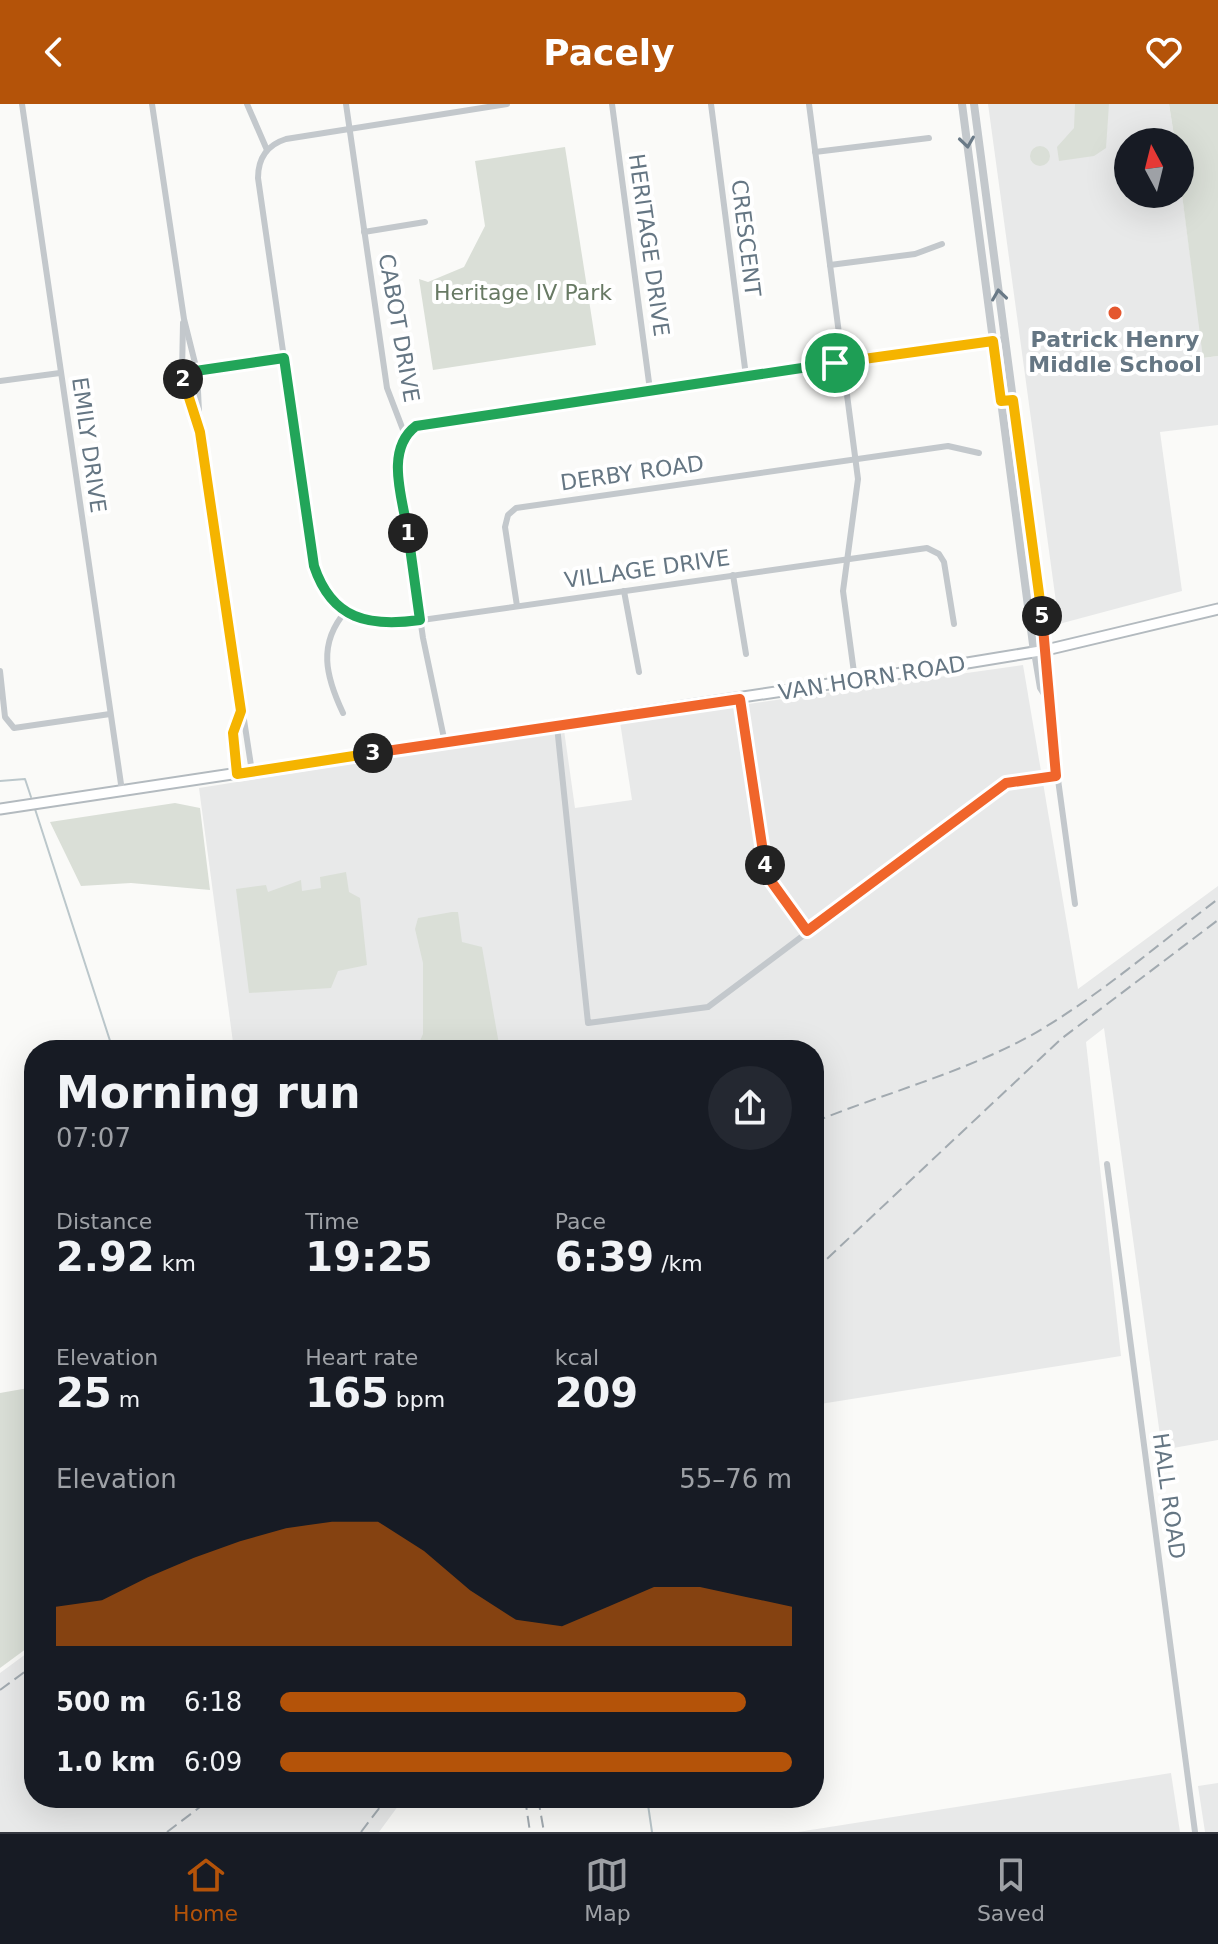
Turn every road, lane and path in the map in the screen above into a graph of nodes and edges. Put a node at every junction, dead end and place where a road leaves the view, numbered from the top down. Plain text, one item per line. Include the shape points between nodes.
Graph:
1 (22, 104) edge
2 (152, 104) edge
3 (247, 104) edge
4 (346, 104) edge
5 (507, 104) edge
6 (612, 104) edge
7 (711, 104) edge
8 (809, 104) edge
9 (962, 104) edge
10 (974, 104) edge
11 (349, 129) junction
12 (929, 138) dead end
13 (267, 150) junction
14 (815, 152) junction
15 (984, 179) junction
16 (972, 181) junction
17 (425, 222) dead end
18 (364, 232) junction
19 (942, 244) dead end
20 (830, 265) junction
21 (184, 319) junction
22 (1005, 339) junction
23 (993, 341) junction
24 (284, 358) junction
25 (843, 362) junction
26 (197, 371) junction
27 (60, 373) junction
28 (182, 373) junction
29 (746, 376) junction
30 (0, 381) edge
31 (650, 390) junction
32 (1013, 400) junction
33 (1001, 401) junction
34 (200, 432) junction
35 (405, 435) junction
36 (979, 453) dead end
37 (856, 459) junction
38 (848, 558) junction
39 (733, 575) junction
40 (624, 591) junction
41 (517, 606) junction
42 (1218, 609) edge
43 (346, 611) junction
44 (420, 620) junction
45 (954, 624) dead end
46 (1046, 650) junction
47 (1034, 652) junction
48 (746, 654) dead end
49 (0, 671) edge
50 (639, 672) dead end
51 (855, 680) junction
52 (740, 699) junction
53 (1047, 699) junction
54 (241, 711) junction
55 (343, 713) dead end
56 (110, 714) junction
57 (557, 726) junction
58 (445, 743) junction
59 (252, 772) junction
60 (237, 774) junction
61 (1056, 776) junction
62 (122, 791) junction
63 (0, 809) edge
64 (1075, 904) dead end
65 (807, 931) junction
66 (1107, 1164) dead end
67 (1195, 1832) edge

1 - 27 street, EMILY DRIVE
2 - 21 street
3 - 13 street
4 - 11 street, CABOT DRIVE
5 - 11 street
6 - 31 street, HERITAGE DRIVE
7 - 29 street, CRESCENT
8 - 14 street
9 -> 16 street
10 - 15 street
11 - 13 street via 286,139
11 - 18 street, CABOT DRIVE
12 - 14 street
13 - 24 street via 258,178
14 - 20 street
15 - 16 street
22 -> 15 street
16 - 23 street
17 - 18 street
18 - 35 street, CABOT DRIVE via 387,388
19 - 20 street via 915,254
20 - 25 street
21 - 26 street
21 - 28 street
22 - 23 street
22 - 32 street
23 - 25 street
23 - 33 street
24 - 26 street
24 - 43 street via 314,566 326,591
25 - 29 street
25 - 37 street
26 - 28 street
26 - 34 street
27 - 30 street
27 - 56 street, EMILY DRIVE
28 - 34 street
29 - 31 street
31 - 35 street via 425,423
32 - 33 street
32 - 46 street
33 - 47 street
34 - 54 street
35 - 44 street, CABOT DRIVE via 397,461
36 - 37 street via 948,446
37 - 38 street via 858,497
37 - 41 street, DERBY ROAD via 516,508 505,527
38 - 39 street, VILLAGE DRIVE
38 - 45 street, VILLAGE DRIVE via 927,548 939,554
38 - 51 street via 843,600
39 - 40 street, VILLAGE DRIVE
39 - 48 street
40 - 41 street, VILLAGE DRIVE
40 - 50 street
41 - 44 street, VILLAGE DRIVE
42 - 46 main road, VAN HORN ROAD
43 - 44 street, VILLAGE DRIVE via 378,623
43 - 55 street via 330,635 325,655
44 - 58 street, CABOT DRIVE
46 - 47 main road, VAN HORN ROAD
46 - 53 street
47 - 51 main road, VAN HORN ROAD
47 - 53 street
49 - 56 street via 9,725 21,729
51 - 52 main road, VAN HORN ROAD
52 - 57 main road, VAN HORN ROAD
52 - 65 street via 766,869
53 - 61 street
54 - 59 street
54 - 60 street via 233,733
56 - 62 street, EMILY DRIVE
57 - 58 main road, VAN HORN ROAD
57 - 65 street via 588,1023 708,1007
58 - 59 main road, VAN HORN ROAD
59 - 60 main road, VAN HORN ROAD
60 - 62 main road, VAN HORN ROAD
61 - 64 street
61 - 65 street via 1006,783
62 - 63 main road, VAN HORN ROAD
66 - 67 street, HALL ROAD

